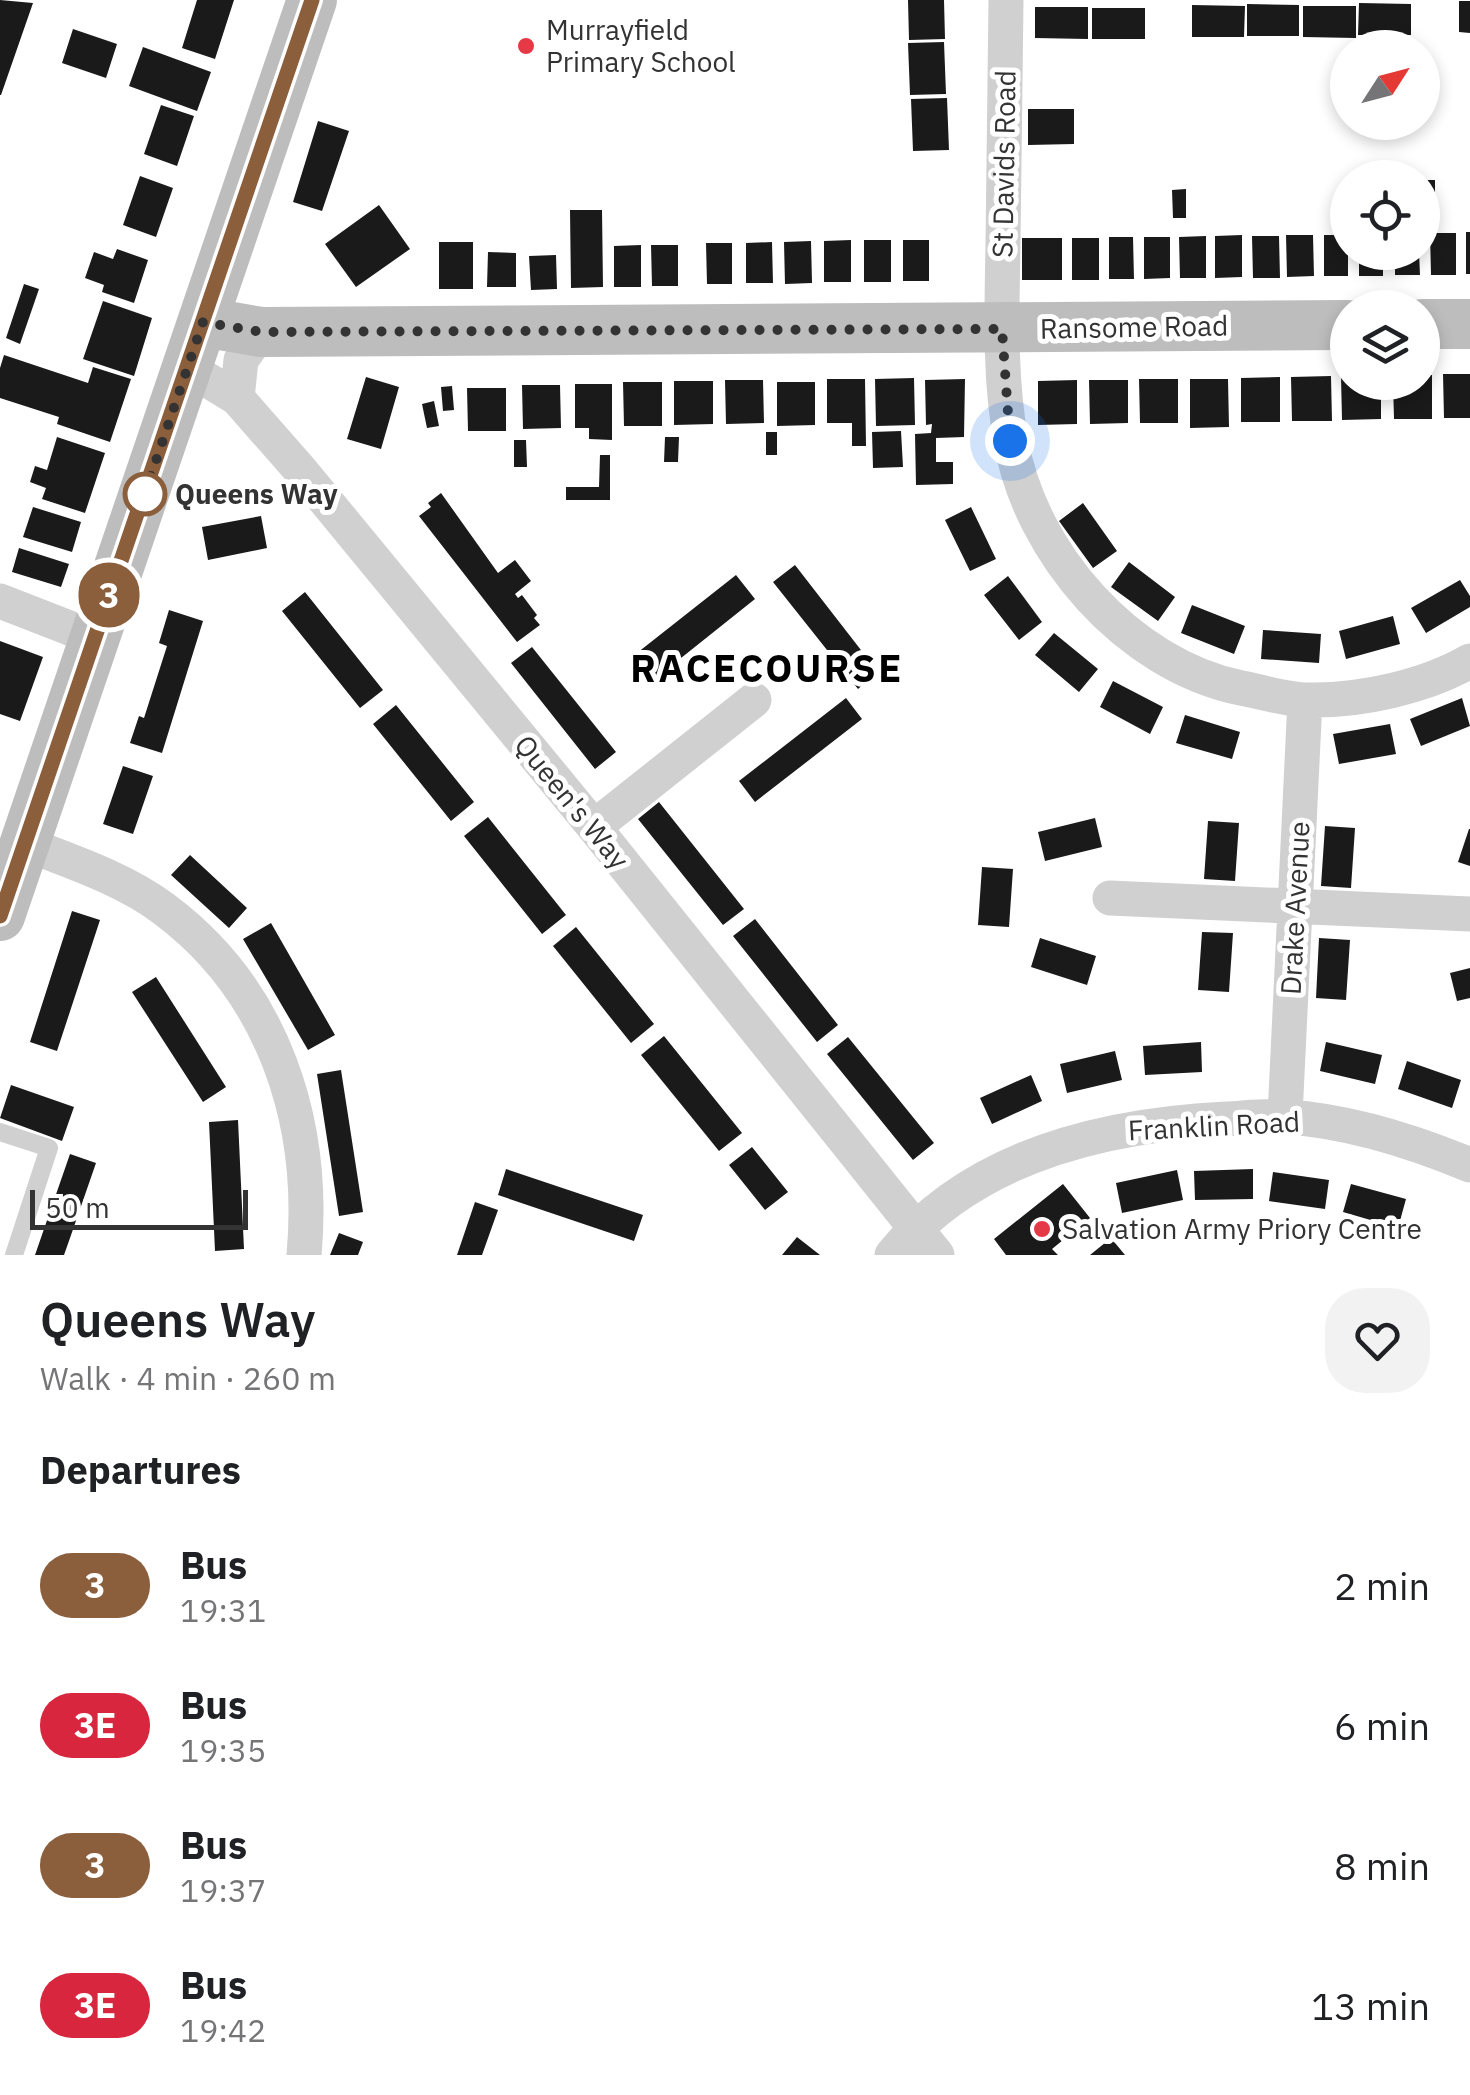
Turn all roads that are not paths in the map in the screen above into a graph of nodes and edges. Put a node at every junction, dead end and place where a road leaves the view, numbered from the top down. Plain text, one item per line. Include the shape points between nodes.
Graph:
1 (312, 0) edge
2 (1006, 0) edge
3 (1440, 324) edge
4 (1470, 324) edge
5 (1330, 325) edge
6 (1002, 329) junction
7 (261, 332) junction
8 (196, 345) junction
9 (237, 398) junction
10 (0, 601) edge
11 (95, 638) junction
12 (1470, 662) edge
13 (754, 700) dead end
14 (1305, 700) junction
15 (594, 828) junction
16 (26, 844) junction
17 (1110, 898) dead end
18 (1296, 906) junction
19 (1470, 914) edge
20 (0, 916) edge
21 (1285, 1116) junction
22 (0, 1132) edge
23 (1470, 1165) edge
24 (914, 1227) junction
25 (14, 1255) edge
26 (304, 1255) edge
27 (892, 1255) edge
28 (937, 1255) edge

1 - 8 street
2 - 6 street, St Davids Road
3 - 4 street
5 - 6 street, Ransome Road
6 - 7 street, Ransome Road
6 - 14 street, St Davids Road via 1010,441 1028,503 1069,573 1110,620 1162,656 1225,684
7 - 8 street, Ransome Road
7 - 9 street via 242,360
8 - 9 street, Queen's Way
8 - 11 street
9 - 15 street, Queen's Way
10 - 11 street
11 - 16 street
12 - 14 street, St Davids Road via 1412,684
13 - 15 street
14 - 18 street, Drake Avenue
15 - 24 street, Queen's Way
16 - 20 street
16 - 26 street via 162,907 236,980 290,1088 305,1178
17 - 18 street
18 - 19 street
18 - 21 street, Drake Avenue
21 - 23 street, Franklin Road via 1388,1136
21 - 24 street, Franklin Road via 1122,1128 989,1175
22 - 25 lane via 49,1148
24 - 27 street, Franklin Road
24 - 28 street, Queen's Way

